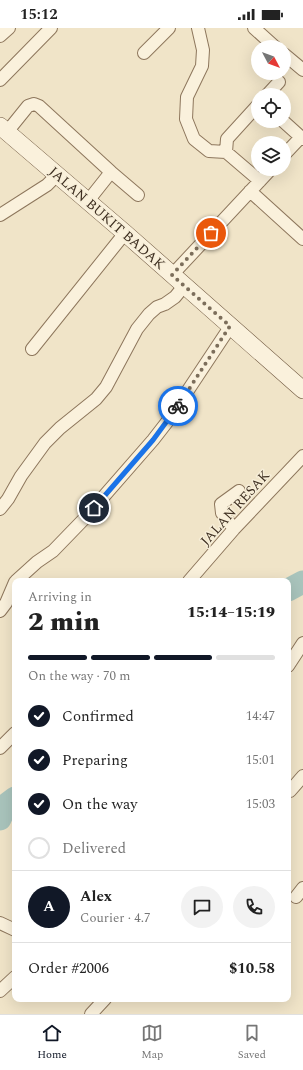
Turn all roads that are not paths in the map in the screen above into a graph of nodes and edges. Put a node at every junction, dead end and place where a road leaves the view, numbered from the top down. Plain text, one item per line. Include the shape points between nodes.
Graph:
1 (9, 28) edge
2 (51, 28) edge
3 (169, 28) edge
4 (198, 28) edge
5 (254, 28) edge
6 (0, 36) edge
7 (268, 40) edge
8 (144, 53) dead end
9 (291, 60) edge
10 (303, 70) edge
11 (0, 80) edge
12 (279, 82) dead end
13 (273, 88) edge
14 (251, 113) edge
15 (291, 128) edge
16 (3, 129) edge
17 (302, 138) edge
18 (291, 148) edge
19 (226, 152) junction
20 (110, 172) junction
21 (57, 175) junction
22 (265, 176) edge
23 (260, 181) junction
24 (250, 191) junction
25 (138, 195) dead end
26 (88, 201) junction
27 (0, 215) edge
28 (125, 233) junction
29 (303, 239) edge
30 (178, 280) junction
31 (230, 326) junction
32 (32, 349) dead end
33 (303, 390) edge
34 (303, 456) edge
35 (238, 491) dead end
36 (0, 509) edge
37 (234, 529) junction
38 (20, 578) edge
39 (192, 578) edge
40 (12, 590) edge
41 (0, 611) edge
42 (303, 644) edge
43 (291, 662) edge
44 (12, 736) edge
45 (0, 748) edge
46 (303, 776) edge
47 (291, 790) edge
48 (0, 923) edge
49 (12, 929) edge
50 (12, 980) edge
51 (0, 991) edge
52 (102, 1002) edge
53 (91, 1014) edge

1 - 6 street
2 - 11 street
3 - 8 street
4 - 19 street via 203,50 202,66 186,97 186,119 194,138 209,151
5 - 7 street
9 - 10 street
12 - 13 street
14 - 19 street via 227,139
15 - 17 street
16 - 20 street via 28,106 39,106
16 - 21 main road, JALAN BUKIT BADAK
17 - 18 street
19 - 23 street
20 - 25 street
20 - 26 street
21 - 26 main road, JALAN BUKIT BADAK
21 - 27 street via 47,185
22 - 23 street
23 - 24 street
24 - 29 street
24 - 30 street
26 - 28 main road, JALAN BUKIT BADAK
28 - 30 main road, JALAN BUKIT BADAK
28 - 32 street
30 - 31 main road, JALAN BUKIT BADAK
30 - 36 street via 175,297 157,307 137,329 106,387 96,399 45,443
31 - 33 main road, JALAN BUKIT BADAK
31 - 38 street via 153,440 54,551 37,562
34 - 37 street, JALAN RESAK
35 - 37 street via 221,504 222,512
37 - 39 street, JALAN RESAK
40 - 41 street
42 - 43 street
44 - 45 street
46 - 47 street
48 - 49 street
50 - 51 street
52 - 53 street

